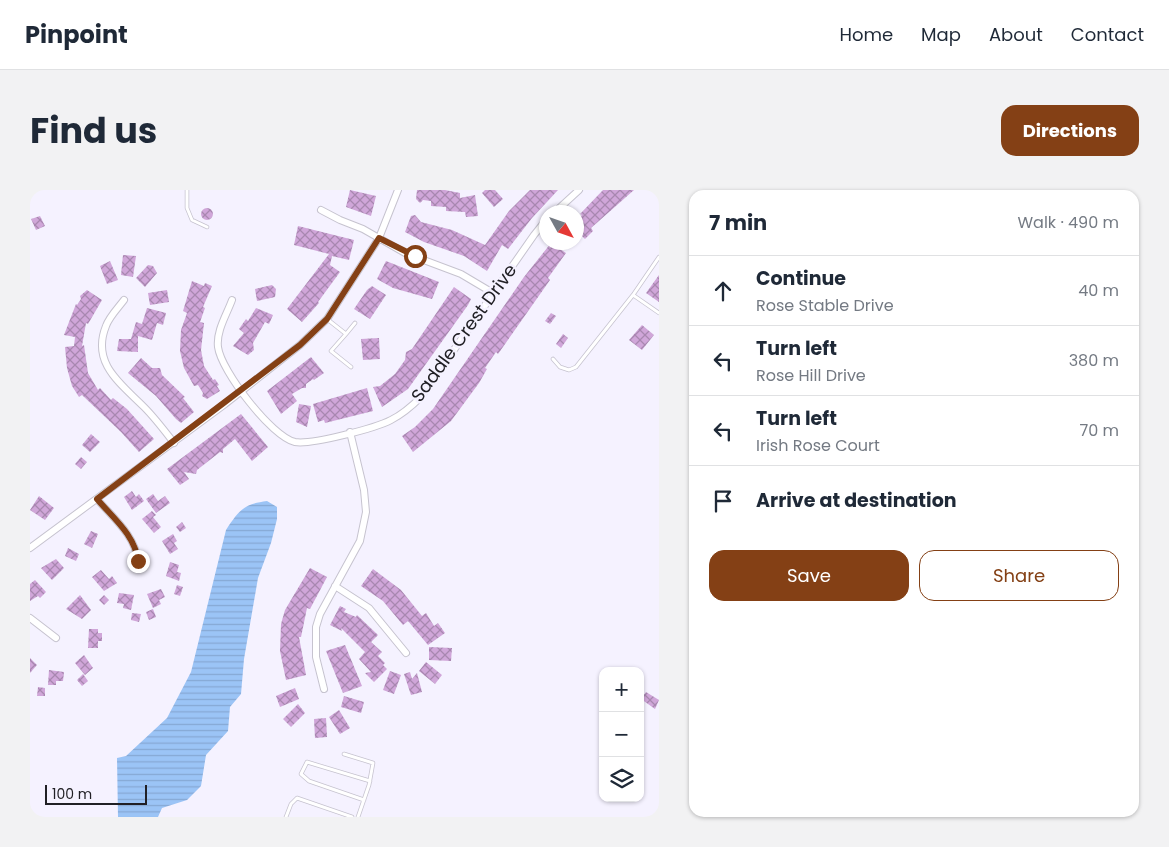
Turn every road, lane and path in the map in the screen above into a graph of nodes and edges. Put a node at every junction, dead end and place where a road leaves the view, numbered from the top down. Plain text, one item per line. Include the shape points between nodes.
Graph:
1 (187, 190) edge
2 (398, 190) edge
3 (579, 190) edge
4 (563, 205) edge
5 (320, 210) dead end
6 (207, 227) dead end
7 (539, 230) edge
8 (379, 238) junction
9 (659, 257) edge
10 (493, 293) junction
11 (633, 295) junction
12 (124, 300) dead end
13 (232, 300) dead end
14 (659, 313) edge
15 (327, 319) junction
16 (355, 323) dead end
17 (346, 334) junction
18 (553, 359) dead end
19 (351, 367) dead end
20 (242, 390) junction
21 (350, 432) junction
22 (174, 442) junction
23 (97, 499) junction
24 (31, 546) edge
25 (138, 561) dead end
26 (335, 586) junction
27 (30, 618) edge
28 (56, 638) dead end
29 (406, 653) dead end
30 (324, 689) dead end
31 (344, 754) dead end
32 (370, 781) junction
33 (364, 800) junction
34 (286, 817) edge
35 (352, 817) edge
36 (358, 817) edge

1 - 6 lane via 187,208 192,220
2 - 8 street
3 - 4 street
5 - 8 street
7 - 10 street, Saddle Crest Drive
8 - 10 street via 405,253 460,274
8 - 15 street
9 - 11 lane
10 - 21 street, Saddle Crest Drive via 410,408 389,421
11 - 14 lane
11 - 18 lane via 576,367 569,370 560,367
12 - 22 street via 106,324 101,350 104,362 114,379 156,419
13 - 20 street, Saddle Crest Drive via 218,344 224,366
15 - 17 lane
15 - 20 street via 300,345
16 - 17 lane
17 - 19 lane via 331,351
20 - 21 street, Saddle Crest Drive via 275,430 289,440 309,442
20 - 22 street
21 - 26 street via 366,512 360,541
22 - 23 street
23 - 24 street
23 - 25 street via 129,536
26 - 29 street via 369,608
26 - 30 street via 320,614 314,642
27 - 28 street
31 - 32 lane via 373,763
32 - 33 lane
32 - 33 lane via 308,762 301,774 309,781
33 - 36 lane
34 - 35 lane via 297,798

